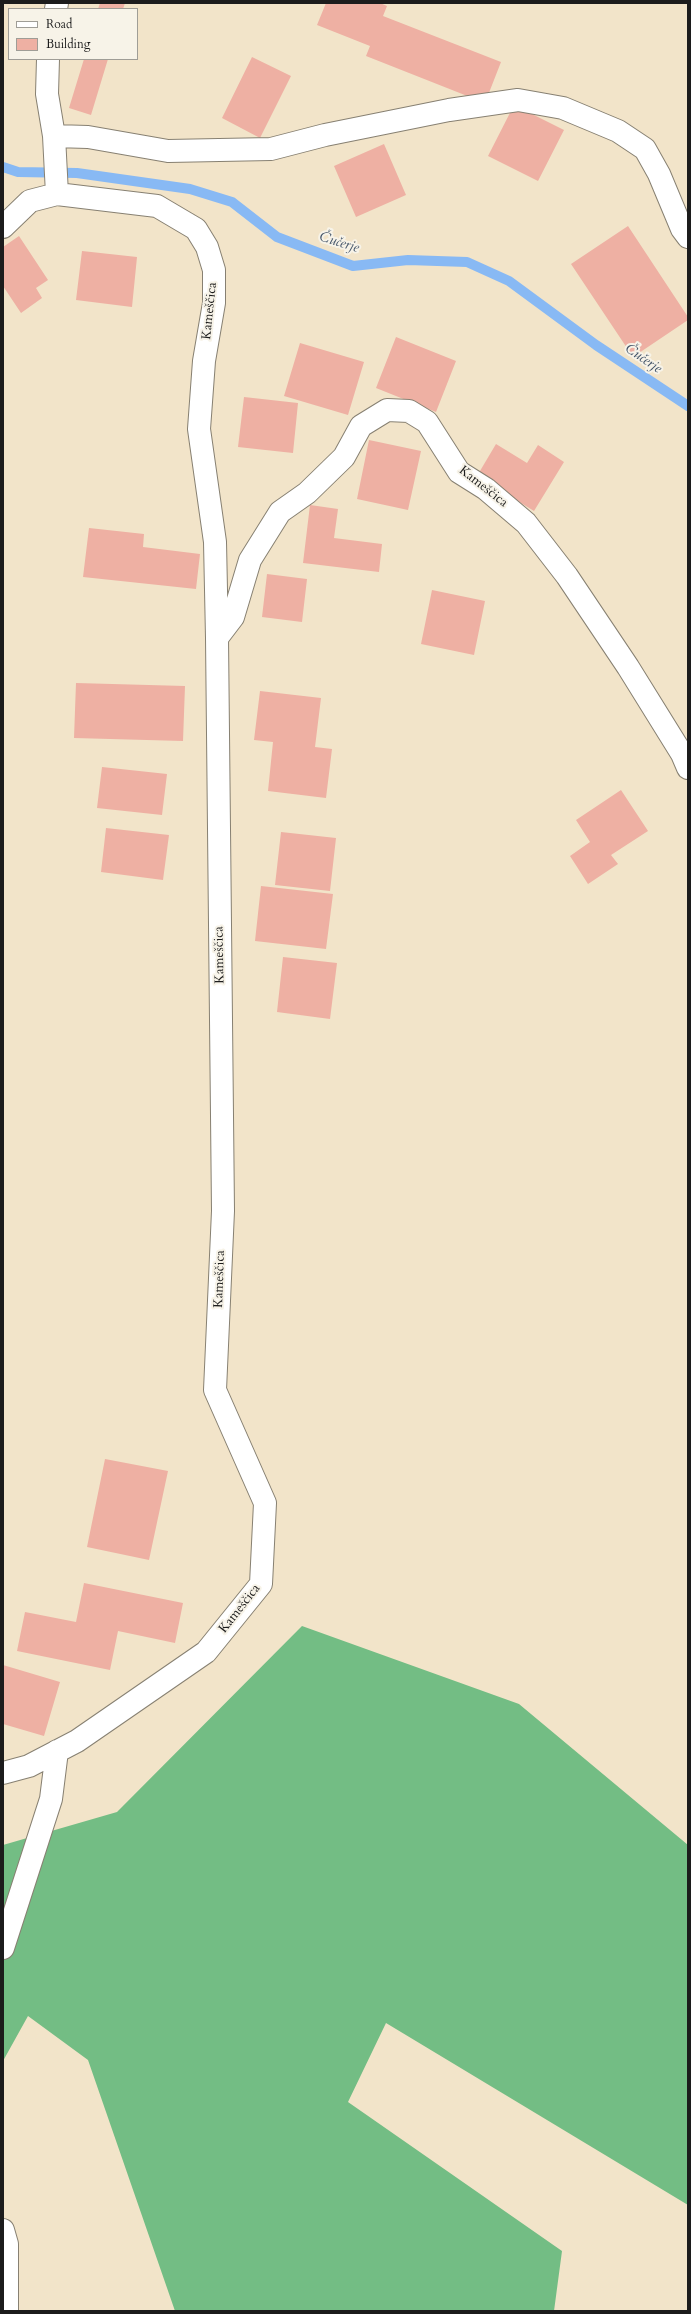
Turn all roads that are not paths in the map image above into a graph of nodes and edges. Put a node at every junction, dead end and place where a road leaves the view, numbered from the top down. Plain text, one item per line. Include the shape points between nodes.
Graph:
1 (48, 60) edge
2 (54, 136) junction
3 (57, 189) junction
4 (3, 227) edge
5 (688, 237) edge
6 (217, 638) junction
7 (688, 768) edge
8 (57, 1751) junction
9 (3, 1773) edge
10 (3, 1948) edge
11 (3, 2230) edge
12 (7, 2311) edge

1 - 2 street via 47,94
2 - 3 street
2 - 5 street via 88,137 168,151 271,149 325,135 449,110 518,100 563,108 618,131 645,149
3 - 4 street, Kameščica via 30,201
3 - 6 street, Kameščica via 157,206 196,229 207,246 214,270 214,303 204,361 199,429 215,542
6 - 7 street, Kameščica via 233,617 250,560 280,512 307,493 344,457 361,426 386,410 409,411 427,422 459,472 486,489 526,522 567,576 628,667
6 - 8 street, Kameščica via 223,1211 216,1390 266,1503 261,1584 206,1652 77,1741
8 - 9 street, Kameščica via 29,1766
8 - 10 street via 51,1800
11 - 12 street via 7,2244

